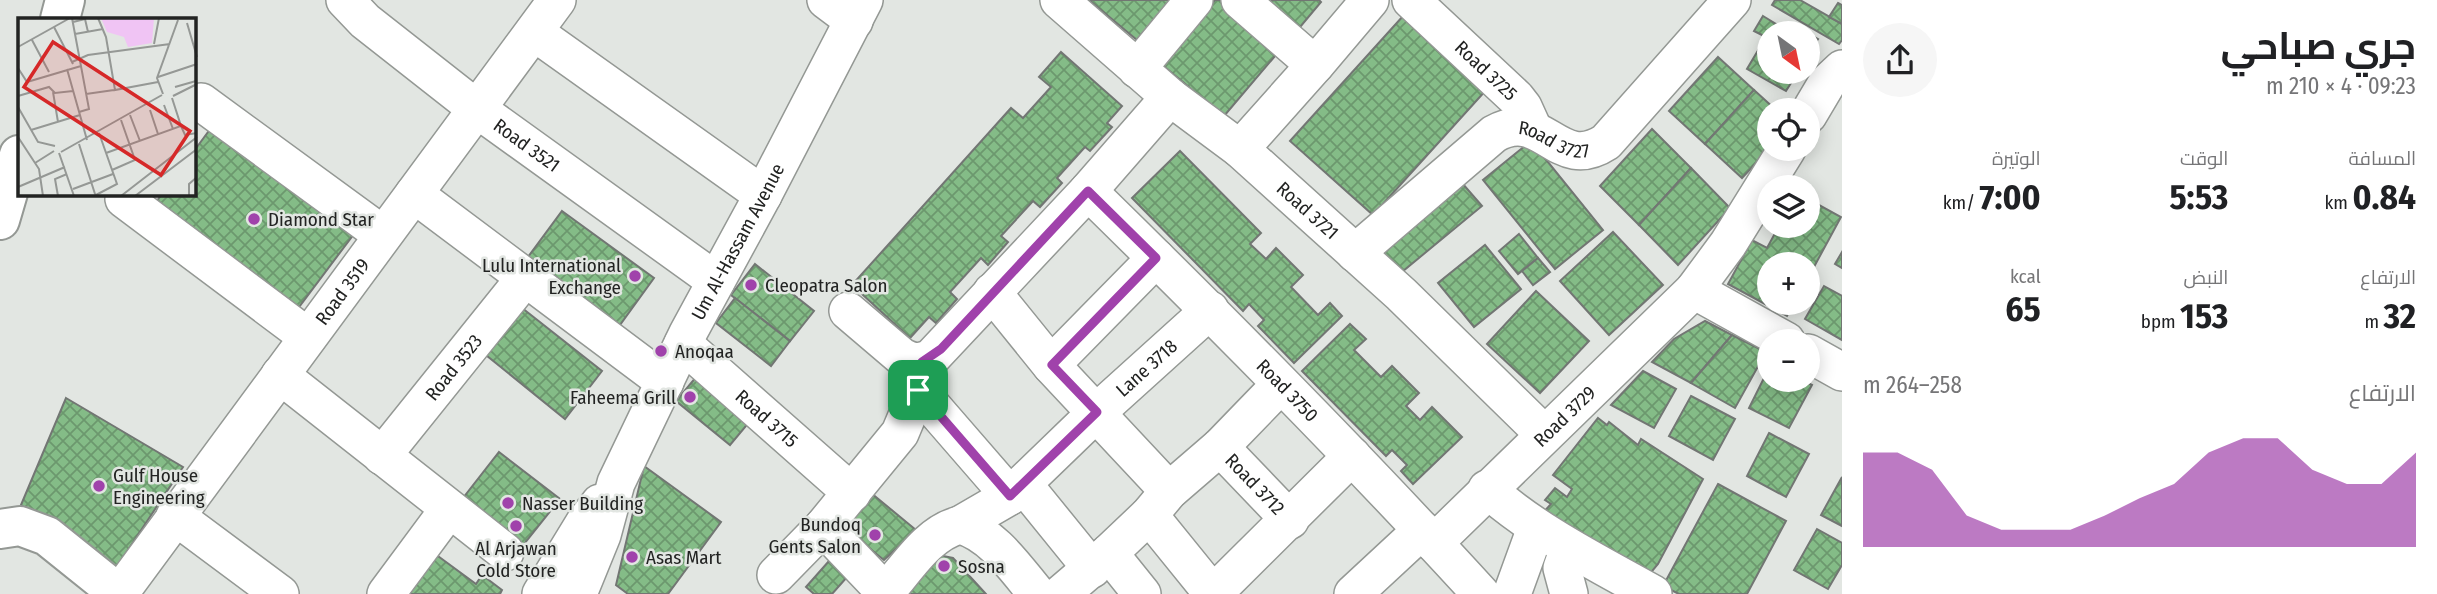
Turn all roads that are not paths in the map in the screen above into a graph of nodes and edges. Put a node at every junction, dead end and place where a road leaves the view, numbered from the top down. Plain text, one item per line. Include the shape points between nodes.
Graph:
1 (65, 0) edge
2 (345, 0) edge
3 (557, 0) edge
4 (1059, 0) edge
5 (1194, 0) edge
6 (1240, 0) edge
7 (1370, 0) edge
8 (1732, 0) edge
9 (1430, 6) edge
10 (848, 7) edge
11 (60, 18) edge
12 (534, 32) junction
13 (1315, 65) junction
14 (1137, 68) junction
15 (1842, 69) edge
16 (1170, 97) junction
17 (1819, 98) edge
18 (201, 102) dead end
19 (477, 109) junction
20 (1533, 129) junction
21 (1240, 149) junction
22 (18, 158) edge
23 (1780, 161) edge
24 (1088, 191) junction
25 (414, 194) junction
26 (763, 195) junction
27 (124, 200) dead end
28 (0, 220) edge
29 (383, 235) junction
30 (1355, 253) junction
31 (1156, 258) junction
32 (525, 278) junction
33 (716, 281) junction
34 (1695, 290) junction
35 (992, 292) junction
36 (1210, 310) junction
37 (848, 311) dead end
38 (1765, 329) edge
39 (308, 337) junction
40 (683, 344) junction
41 (1820, 360) edge
42 (1052, 365) junction
43 (1842, 372) edge
44 (279, 375) junction
45 (920, 376) junction
46 (665, 382) junction
47 (1281, 384) junction
48 (1097, 412) junction
49 (1544, 434) junction
50 (1220, 447) junction
51 (382, 456) junction
52 (1352, 456) junction
53 (616, 483) junction
54 (1487, 489) junction
55 (1016, 490) junction
56 (852, 493) junction
57 (1159, 503) junction
58 (449, 509) junction
59 (175, 516) junction
60 (1290, 520) junction
61 (960, 525) junction
62 (823, 527) junction
63 (1536, 527) junction
64 (0, 529) edge
65 (1428, 536) junction
66 (1569, 548) junction
67 (505, 552) dead end
68 (1101, 561) junction
69 (776, 575) dead end
70 (885, 593) edge
71 (119, 594) edge
72 (280, 594) edge
73 (386, 594) edge
74 (541, 594) edge
75 (579, 594) edge
76 (1042, 594) edge
77 (1142, 594) edge
78 (1353, 594) edge
79 (1480, 594) edge
80 (1512, 594) edge
81 (1569, 594) edge
82 (1653, 594) edge

1 - 11 highway
2 - 19 street, Road 3521
3 - 12 street, Road 3519
4 - 14 street, Road 3721
5 - 14 street
6 - 13 street
7 - 13 street
8 - 20 street, Road 3727 via 1606,142 1579,152
9 - 20 street, Road 3725 via 1516,98
10 - 26 street, Um Al-Hassam Avenue
12 - 19 street, Road 3519
12 - 26 street
13 - 21 street
14 - 16 street, Road 3721
15 - 17 street
16 - 21 street, Road 3721
16 - 24 street
18 - 29 street
19 - 25 street, Road 3519
19 - 33 street, Road 3521
20 - 30 street, Road 3727 via 1519,125 1494,134
21 - 30 street, Road 3721
22 - 28 highway
23 - 34 street, Road 3729
24 - 31 street, Road 3750
24 - 35 street
25 - 29 street, Road 3519
25 - 32 street
26 - 33 street, Um Al-Hassam Avenue
27 - 39 street
29 - 39 street, Road 3519
30 - 49 street, Road 3721
31 - 36 street, Road 3750
31 - 42 street
32 - 46 street
32 - 51 street, Road 3523
33 - 40 street, Um Al-Hassam Avenue
34 - 38 street
34 - 49 street, Road 3729
35 - 42 street
35 - 45 street
36 - 47 street, Road 3750
36 - 48 street, Lane 3718
37 - 45 street via 912,362
39 - 44 street, Road 3519
40 - 46 street, Um Al-Hassam Avenue
40 - 56 street, Road 3715
41 - 43 street
42 - 48 street
44 - 51 street
44 - 59 street, Road 3519
45 - 55 street
45 - 56 street via 900,433
46 - 53 street, Um Al-Hassam Avenue
47 - 50 street
47 - 52 street, Road 3750
48 - 55 street, Lane 3718
48 - 57 street
49 - 54 street, Road 3729
50 - 57 street
50 - 60 street, Road 3712
51 - 58 street
52 - 60 street, Road 3712
52 - 65 street, Road 3750
53 - 74 street, Um Al-Hassam Avenue via 585,522
53 - 75 street, Um Al-Hassam Avenue
54 - 63 street
54 - 65 street, Road 3729
55 - 61 street, Lane 3718
55 - 68 street
56 - 62 street
57 - 60 street, Road 3712 via 1213,594
57 - 68 street
58 - 67 street
58 - 73 street
59 - 71 street, Road 3519
59 - 72 street
61 - 70 street, Lane 3718 via 932,539
61 - 76 street via 979,533
62 - 69 street
62 - 70 street
63 - 66 street
63 - 80 street
64 - 71 highway via 20,526 47,536
65 - 78 street, Road 3729
65 - 79 street, Road 3750
66 - 81 street via 1562,568
66 - 82 street
68 - 76 street
68 - 77 street

